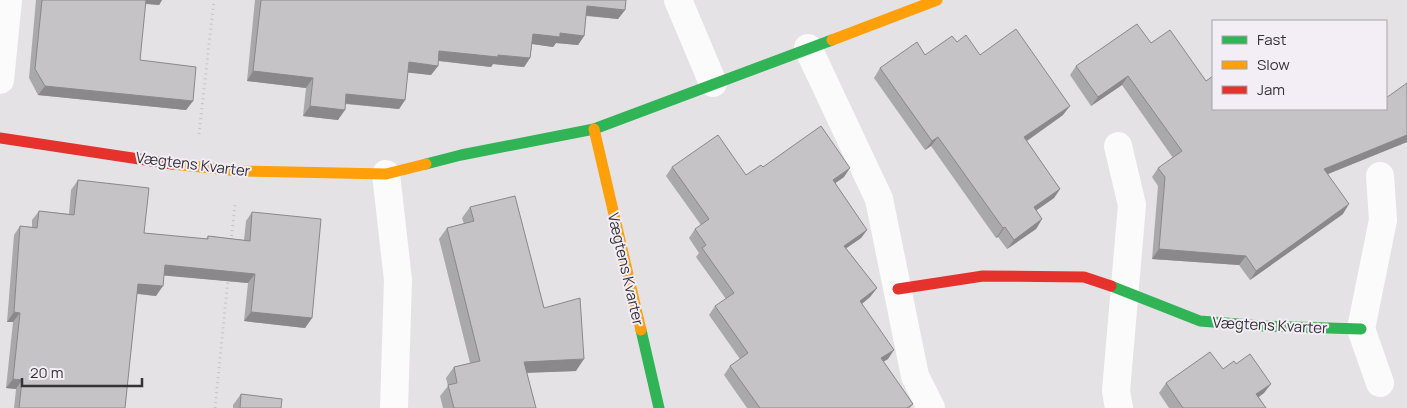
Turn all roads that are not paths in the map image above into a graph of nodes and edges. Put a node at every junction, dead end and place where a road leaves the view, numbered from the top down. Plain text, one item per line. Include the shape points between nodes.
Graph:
1 (8, 0) edge
2 (678, 0) edge
3 (936, 0) edge
4 (808, 48) junction
5 (0, 80) edge
6 (713, 83) junction
7 (594, 129) junction
8 (0, 138) edge
9 (1118, 146) dead end
10 (386, 174) junction
11 (1380, 176) dead end
12 (898, 289) junction
13 (1124, 290) junction
14 (1361, 329) junction
15 (1380, 382) dead end
16 (394, 408) edge
17 (659, 408) edge
18 (931, 408) edge
19 (1119, 408) edge

1 - 5 street
2 - 6 street
3 - 4 street, Vægtens Kvarter
4 - 6 street, Vægtens Kvarter
4 - 12 street via 879,199
6 - 7 street, Vægtens Kvarter
7 - 10 street, Vægtens Kvarter via 461,155
7 - 17 street, Vægtens Kvarter
8 - 10 street, Vægtens Kvarter via 238,171
9 - 13 street via 1132,205
10 - 16 street via 398,280
11 - 14 street via 1382,220
12 - 13 street, Vægtens Kvarter via 983,276 1084,278
12 - 18 street via 915,376
13 - 14 street, Vægtens Kvarter via 1200,321
13 - 19 street via 1116,391
14 - 15 street

